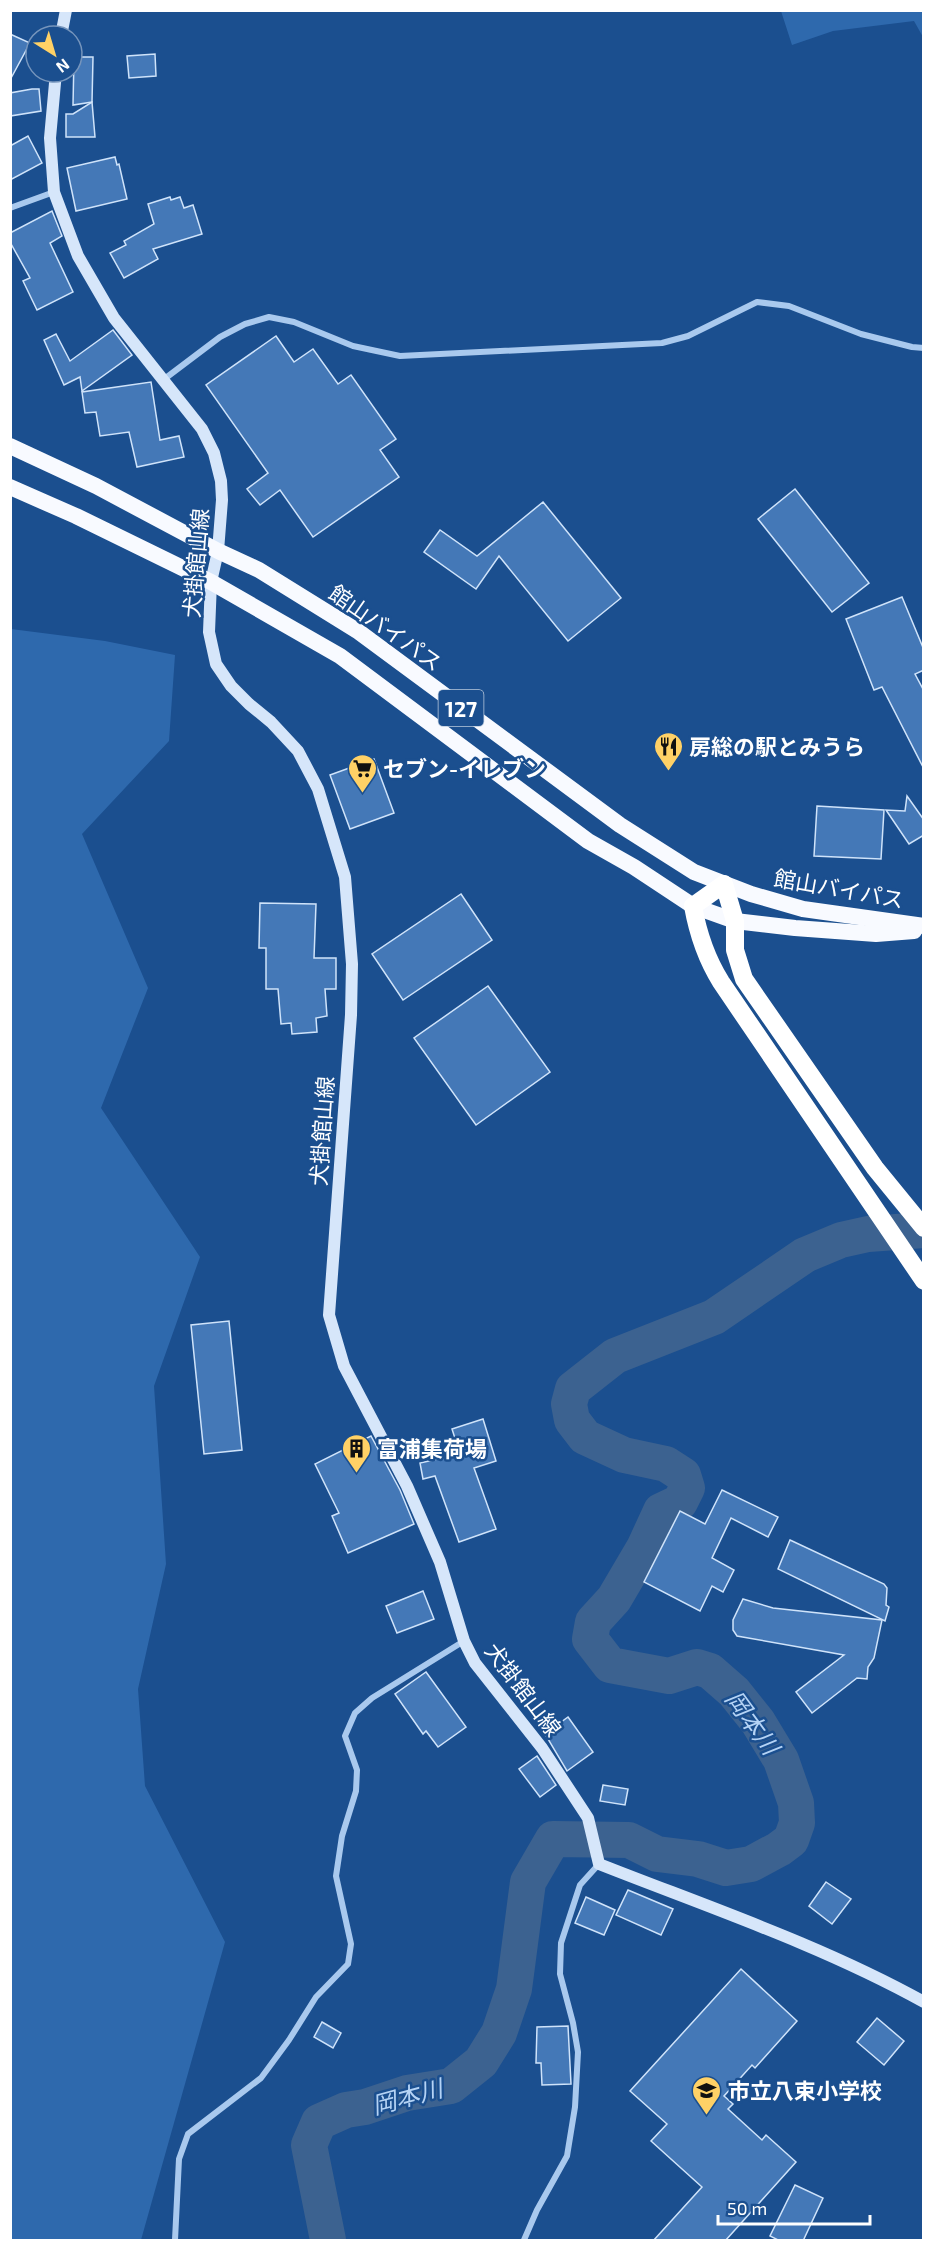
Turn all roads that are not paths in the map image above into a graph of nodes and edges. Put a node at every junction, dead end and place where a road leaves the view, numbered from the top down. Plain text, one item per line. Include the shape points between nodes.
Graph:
1 (55, 84) edge
2 (54, 192) junction
3 (10, 208) edge
4 (924, 348) edge
5 (162, 380) junction
6 (10, 446) edge
7 (10, 487) edge
8 (218, 551) junction
9 (211, 582) junction
10 (724, 884) junction
11 (693, 906) junction
12 (735, 921) junction
13 (924, 926) edge
14 (924, 931) edge
15 (924, 1228) edge
16 (924, 1281) edge
17 (464, 1641) junction
18 (598, 1860) junction
19 (924, 2002) edge
20 (175, 2241) edge
21 (524, 2241) edge

1 - 2 main road, 犬掛館山線 via 51,138
2 - 3 street
2 - 5 main road, 犬掛館山線 via 78,256 114,318
4 - 5 street via 861,334 789,306 757,302 688,336 662,343 400,356 269,317 220,337
5 - 8 main road, 犬掛館山線 via 202,429 214,453 222,500
6 - 8 highway, 館山バイパス / 127 via 96,486
7 - 9 highway, 館山バイパス / 127
8 - 9 main road, 犬掛館山線
8 - 10 highway, 館山バイパス / 127 via 259,570 359,632 620,825 694,872
9 - 11 highway, 館山バイパス / 127 via 340,656 588,841
9 - 17 main road, 犬掛館山線 via 210,632 216,664 231,686 298,751 318,789 345,877 352,964 351,1015 329,1315 344,1366 407,1486 440,1562
10 - 11 highway
10 - 12 highway
10 - 13 highway, 館山バイパス / 127 via 803,909
11 - 12 highway, 館山バイパス / 127
11 - 16 highway via 701,943 721,982
12 - 14 highway, 館山バイパス / 127 via 876,934
12 - 15 highway via 735,950 744,979 875,1168
17 - 18 main road, 犬掛館山線 via 475,1663 542,1748 588,1818
17 - 20 street via 372,1698 355,1713 345,1736 357,1770 356,1791 342,1836 336,1876 351,1944 348,1964 316,1997 261,2078 188,2134 179,2159
18 - 19 main road via 815,1949
18 - 21 street via 580,1885 561,1943 560,1974 578,2052 567,2156

